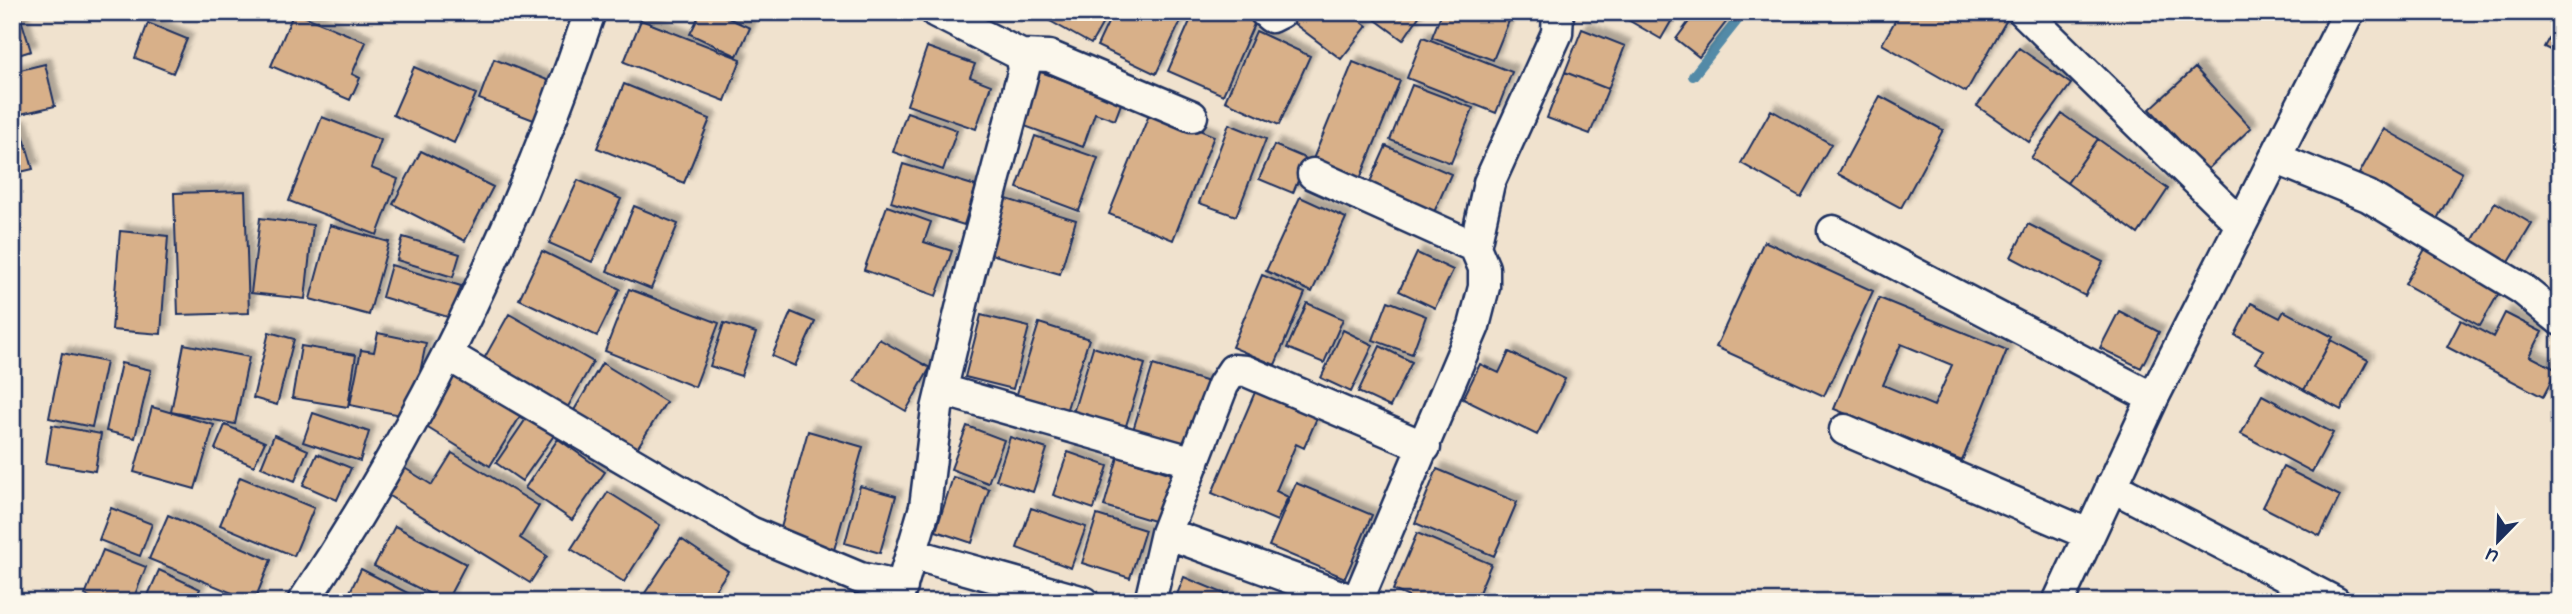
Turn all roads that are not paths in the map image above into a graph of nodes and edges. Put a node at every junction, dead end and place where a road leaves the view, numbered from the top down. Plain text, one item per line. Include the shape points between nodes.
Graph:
1 (590, 12) edge
2 (936, 12) edge
3 (1558, 12) edge
4 (2024, 12) edge
5 (2348, 12) edge
6 (1021, 55) junction
7 (1192, 116) dead end
8 (2275, 158) junction
9 (1313, 174) dead end
10 (2241, 224) junction
11 (1833, 231) dead end
12 (1475, 247) junction
13 (2560, 320) edge
14 (448, 355) junction
15 (956, 394) dead end
16 (2153, 398) junction
17 (1845, 430) dead end
18 (1425, 447) junction
19 (1194, 462) junction
20 (2111, 486) junction
21 (1166, 533) junction
22 (2088, 534) junction
23 (923, 557) dead end
24 (900, 594) edge
25 (303, 602) edge
26 (1084, 602) edge
27 (1150, 602) edge
28 (1357, 602) edge
29 (2058, 602) edge
30 (2335, 602) edge

1 - 14 street via 555,117
2 - 6 street
3 - 12 street via 1557,33 1489,183
4 - 10 street
5 - 8 street
6 - 7 street via 1049,56
6 - 24 street via 1024,69 939,400 925,507
8 - 10 street
8 - 13 street via 2368,196 2522,289
9 - 12 street
10 - 16 street
11 - 16 street
12 - 18 street via 1484,268 1484,287 1474,326
14 - 24 street via 750,532
14 - 25 street via 373,491
15 - 19 street
16 - 20 street
17 - 22 street
18 - 19 street via 1246,371 1233,370
18 - 28 street
19 - 21 street
20 - 22 street
20 - 30 street
21 - 27 street
21 - 28 street
22 - 29 street
23 - 26 street

